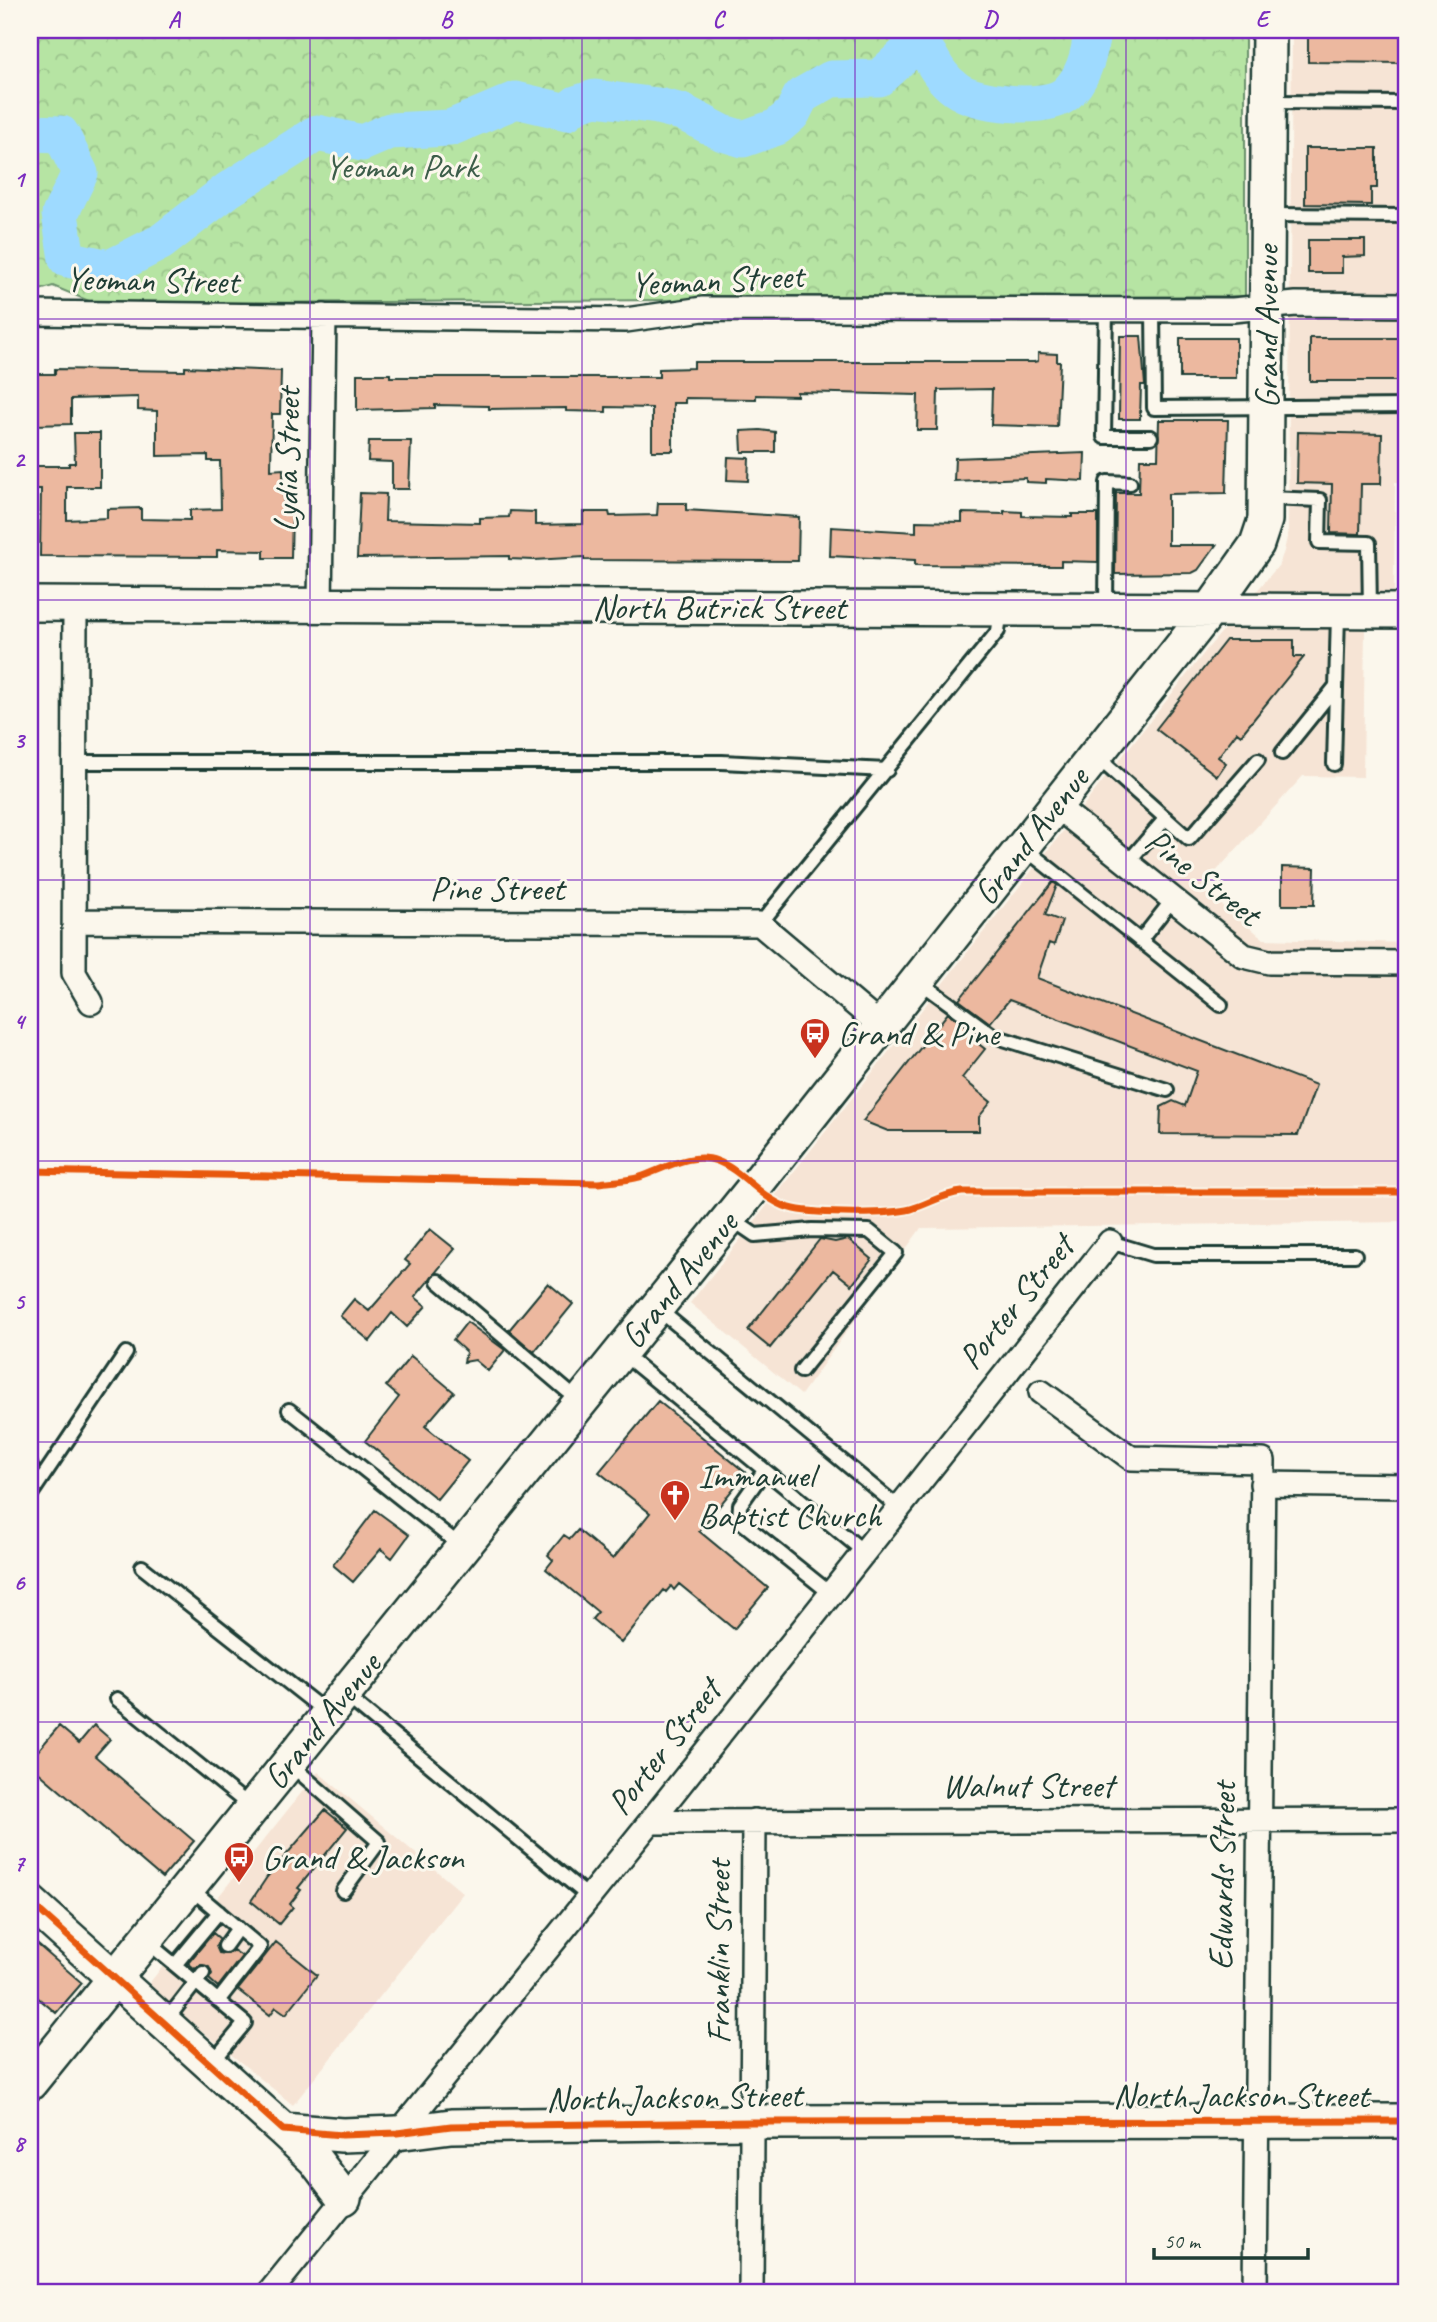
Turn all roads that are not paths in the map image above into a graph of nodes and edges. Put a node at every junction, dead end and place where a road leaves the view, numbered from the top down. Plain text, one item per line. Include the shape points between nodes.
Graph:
1 (1269, 30) edge
2 (1268, 102) junction
3 (1407, 103) edge
4 (1267, 215) junction
5 (1407, 216) edge
6 (1407, 305) edge
7 (1266, 307) junction
8 (1106, 308) junction
9 (1153, 308) junction
10 (30, 313) edge
11 (324, 316) junction
12 (1407, 406) edge
13 (1266, 408) junction
14 (1151, 437) dead end
15 (1130, 483) dead end
16 (1265, 498) junction
17 (30, 604) edge
18 (75, 604) junction
19 (320, 605) junction
20 (1002, 609) junction
21 (1106, 609) junction
22 (1211, 609) junction
23 (1354, 610) junction
24 (1407, 611) edge
25 (1336, 686) junction
26 (1282, 753) dead end
27 (1094, 754) junction
28 (1258, 760) dead end
29 (75, 762) junction
30 (1334, 764) dead end
31 (887, 770) junction
32 (1055, 805) junction
33 (1166, 818) junction
34 (1023, 847) junction
35 (1128, 862) junction
36 (1174, 899) junction
37 (75, 921) junction
38 (760, 924) junction
39 (1140, 941) junction
40 (1407, 963) edge
41 (917, 980) junction
42 (91, 1002) dead end
43 (1221, 1004) dead end
44 (881, 1026) junction
45 (1167, 1090) dead end
46 (729, 1217) junction
47 (1110, 1242) joint
48 (1355, 1255) dead end
49 (438, 1281) dead end
50 (657, 1307) junction
51 (620, 1352) junction
52 (126, 1353) dead end
53 (801, 1371) dead end
54 (1041, 1392) dead end
55 (580, 1402) junction
56 (289, 1410) dead end
57 (30, 1464) edge
58 (764, 1471) junction
59 (37, 1484) junction
60 (1262, 1484) junction
61 (1407, 1486) edge
62 (30, 1496) edge
63 (898, 1507) junction
64 (463, 1547) junction
65 (863, 1551) junction
66 (142, 1567) dead end
67 (830, 1593) junction
68 (117, 1699) dead end
69 (335, 1704) junction
70 (288, 1762) junction
71 (251, 1807) junction
72 (1257, 1818) junction
73 (754, 1821) junction
74 (1407, 1821) edge
75 (650, 1822) junction
76 (188, 1886) junction
77 (343, 1891) dead end
78 (589, 1897) junction
79 (30, 1902) edge
80 (219, 1912) junction
81 (238, 1928) junction
82 (144, 1940) junction
83 (225, 1945) dead end
84 (175, 1965) junction
85 (115, 1976) junction
86 (200, 1978) junction
87 (218, 2001) junction
88 (165, 2022) junction
89 (211, 2064) junction
90 (30, 2083) edge
91 (1255, 2120) junction
92 (1407, 2121) edge
93 (751, 2122) junction
94 (283, 2130) junction
95 (397, 2133) junction
96 (344, 2198) junction
97 (270, 2292) edge
98 (751, 2292) edge
99 (1255, 2292) edge

1 - 2 street, Grand Avenue
2 - 3 lane
2 - 4 street, Grand Avenue
4 - 5 lane
4 - 7 street, Grand Avenue
6 - 7 street, Yeoman Street
7 - 9 street, Yeoman Street
7 - 13 street, Grand Avenue
8 - 9 street, Yeoman Street
8 - 11 street, Yeoman Street via 703,309 626,320
8 - 14 lane via 1104,437
9 - 13 lane via 1154,408
10 - 11 street, Yeoman Street
11 - 19 street, Lydia Street
12 - 13 lane
13 - 16 street, Grand Avenue
15 - 21 lane via 1107,482
16 - 22 street, Grand Avenue via 1265,520 1257,544
16 - 23 lane via 1320,500 1319,542 1369,543
17 - 18 street, North Butrick Street
18 - 19 street, North Butrick Street
18 - 29 street
19 - 20 street, North Butrick Street
20 - 21 street, North Butrick Street
20 - 31 lane via 998,631 924,718
21 - 22 street, North Butrick Street
22 - 23 street, North Butrick Street
22 - 27 street, Grand Avenue
23 - 24 street, North Butrick Street
23 - 25 lane
25 - 26 lane
25 - 30 lane
27 - 32 street, Grand Avenue
27 - 33 lane
28 - 33 lane via 1189,839
29 - 31 lane via 722,762
29 - 37 street
31 - 38 lane
32 - 34 street, Grand Avenue
32 - 35 street, Pine Street
33 - 35 lane
34 - 39 lane
34 - 41 street, Grand Avenue
35 - 36 street, Pine Street
36 - 39 lane
36 - 40 street, Pine Street via 1244,956 1269,962
37 - 38 street, Pine Street
37 - 42 street via 74,973
38 - 44 street
39 - 43 lane
41 - 44 street, Grand Avenue
41 - 45 lane via 994,1036
44 - 46 street, Grand Avenue
46 - 50 street, Grand Avenue
46 - 53 lane via 755,1235 869,1231 896,1253
47 - 48 lane via 1153,1255
47 - 63 street, Porter Street
49 - 55 lane
50 - 51 street, Grand Avenue
50 - 63 lane
51 - 55 street, Grand Avenue
51 - 58 lane
52 - 59 lane
54 - 60 street, Edwards Street via 1131,1458 1263,1461
55 - 64 street, Grand Avenue
56 - 64 lane
57 - 59 lane
58 - 65 lane
58 - 67 lane via 745,1495 737,1511 739,1520
59 - 62 lane
60 - 61 street
60 - 72 street, Edwards Street
63 - 65 street, Porter Street
64 - 69 street, Grand Avenue
65 - 67 street, Porter Street
66 - 69 lane
67 - 75 street, Porter Street
68 - 71 lane
69 - 70 street, Grand Avenue
69 - 78 lane
70 - 71 street, Grand Avenue
70 - 77 lane via 379,1842
71 - 76 street, Grand Avenue
72 - 73 street, Walnut Street
72 - 74 street, Walnut Street
72 - 91 street, Edwards Street
73 - 75 street, Walnut Street
73 - 93 street, Franklin Street
75 - 78 street, Porter Street
76 - 80 lane
76 - 82 street, Grand Avenue
78 - 95 street, Porter Street
79 - 85 street
80 - 81 lane
80 - 84 lane
81 - 83 lane
81 - 87 lane via 260,1947
82 - 84 lane
82 - 85 street, Grand Avenue
84 - 86 lane
85 - 88 street
85 - 90 street, Grand Avenue
86 - 87 lane
86 - 88 lane
87 - 89 lane via 245,2023
88 - 89 street
89 - 94 street
91 - 92 street, North Jackson Street
91 - 93 street, North Jackson Street
91 - 99 street, Edwards Street
93 - 95 street, North Jackson Street via 450,2126
93 - 98 street, Franklin Street
94 - 95 street, North Jackson Street
94 - 96 street via 315,2160
95 - 96 street, Porter Street
96 - 97 street, Porter Street

